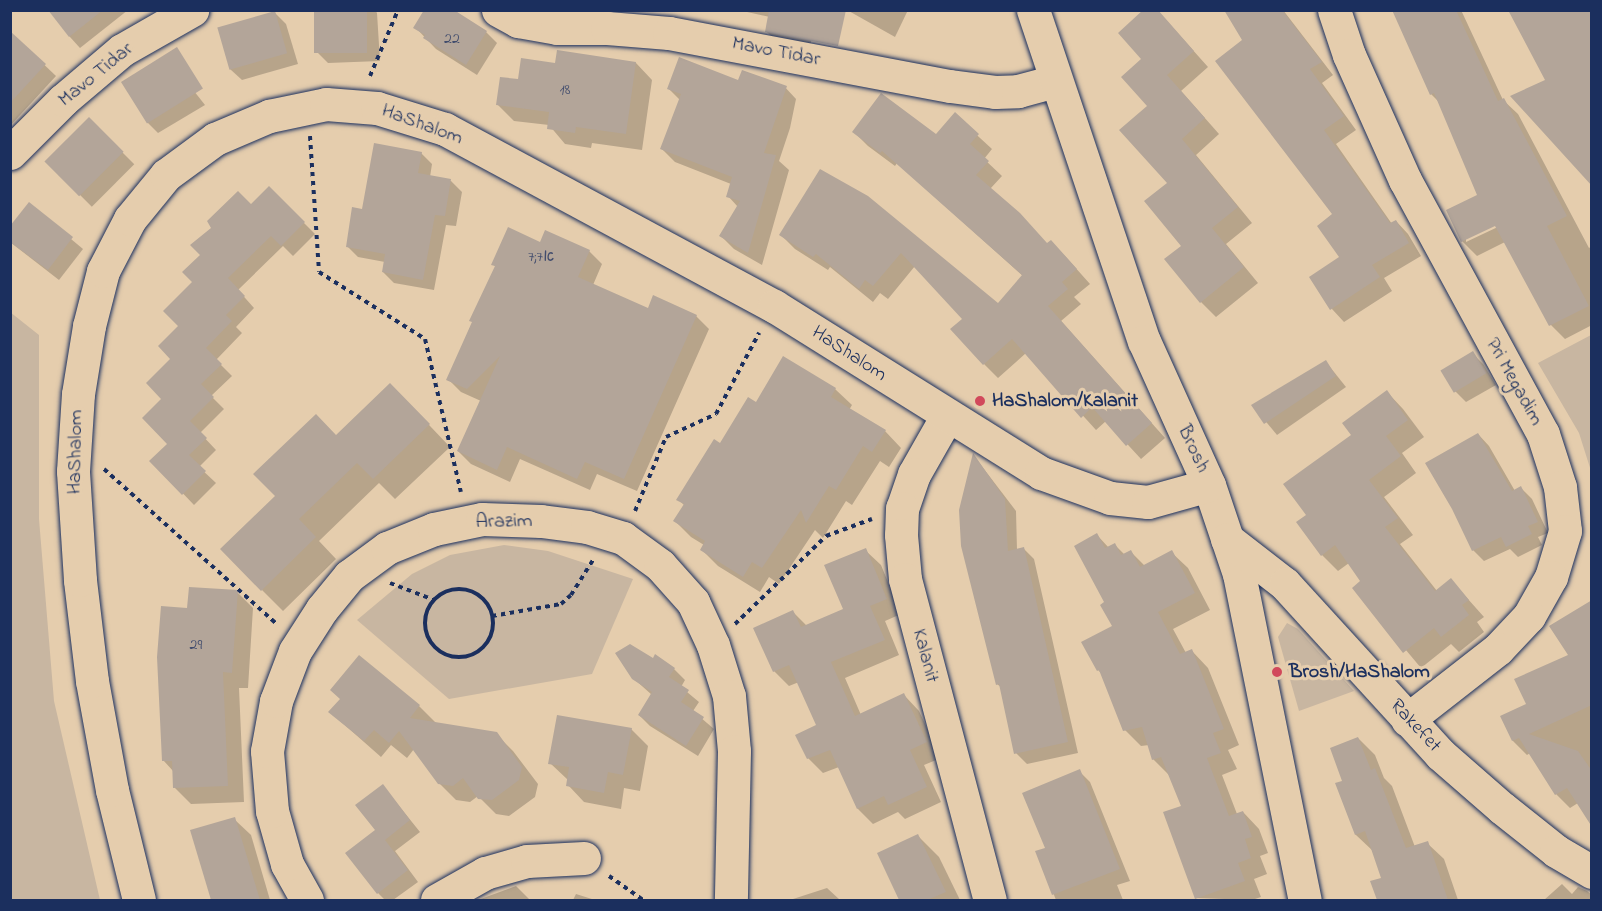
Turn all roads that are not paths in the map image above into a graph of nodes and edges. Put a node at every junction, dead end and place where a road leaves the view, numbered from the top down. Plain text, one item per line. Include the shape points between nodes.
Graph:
1 (192, 10) edge
2 (498, 10) edge
3 (1034, 10) edge
4 (1334, 10) edge
5 (1054, 81) junction
6 (10, 153) edge
7 (947, 416) junction
8 (1209, 485) junction
9 (1227, 539) junction
10 (1407, 720) junction
11 (584, 858) road end
12 (1586, 861) edge
13 (139, 900) edge
14 (307, 900) edge
15 (437, 900) edge
16 (731, 900) edge
17 (990, 900) edge
18 (1305, 900) edge

1 - 6 street, Mavo Tidar via 122,50 63,100
2 - 5 street, Mavo Tidar via 518,21 557,28 669,33 994,92 1018,91
3 - 5 street, Brosh
4 - 10 street, Pri Megadim via 1349,55 1405,180 1543,434 1562,498 1565,531 1551,577 1529,616 1498,649
5 - 8 street, Brosh via 1144,341
7 - 8 street, HaShalom via 1041,473 1110,498 1148,502
7 - 13 street, HaShalom via 774,306 445,129 377,108 326,104 269,116 215,139 166,175 130,219 103,271 78,394 73,471 92,681 112,790
7 - 17 street, Kalanit via 914,474 902,508 901,535 905,579
8 - 9 street, Brosh
9 - 10 street, Rakefet via 1285,584
9 - 18 street, Brosh via 1239,574
10 - 12 street, Rakefet via 1502,808
11 - 15 street via 527,861 485,873
14 - 16 street, Arazim via 287,864 272,811 267,751 276,701 300,644 349,576 387,548 434,529 482,519 587,526 616,536 660,564 693,602 713,645 729,696 734,751

